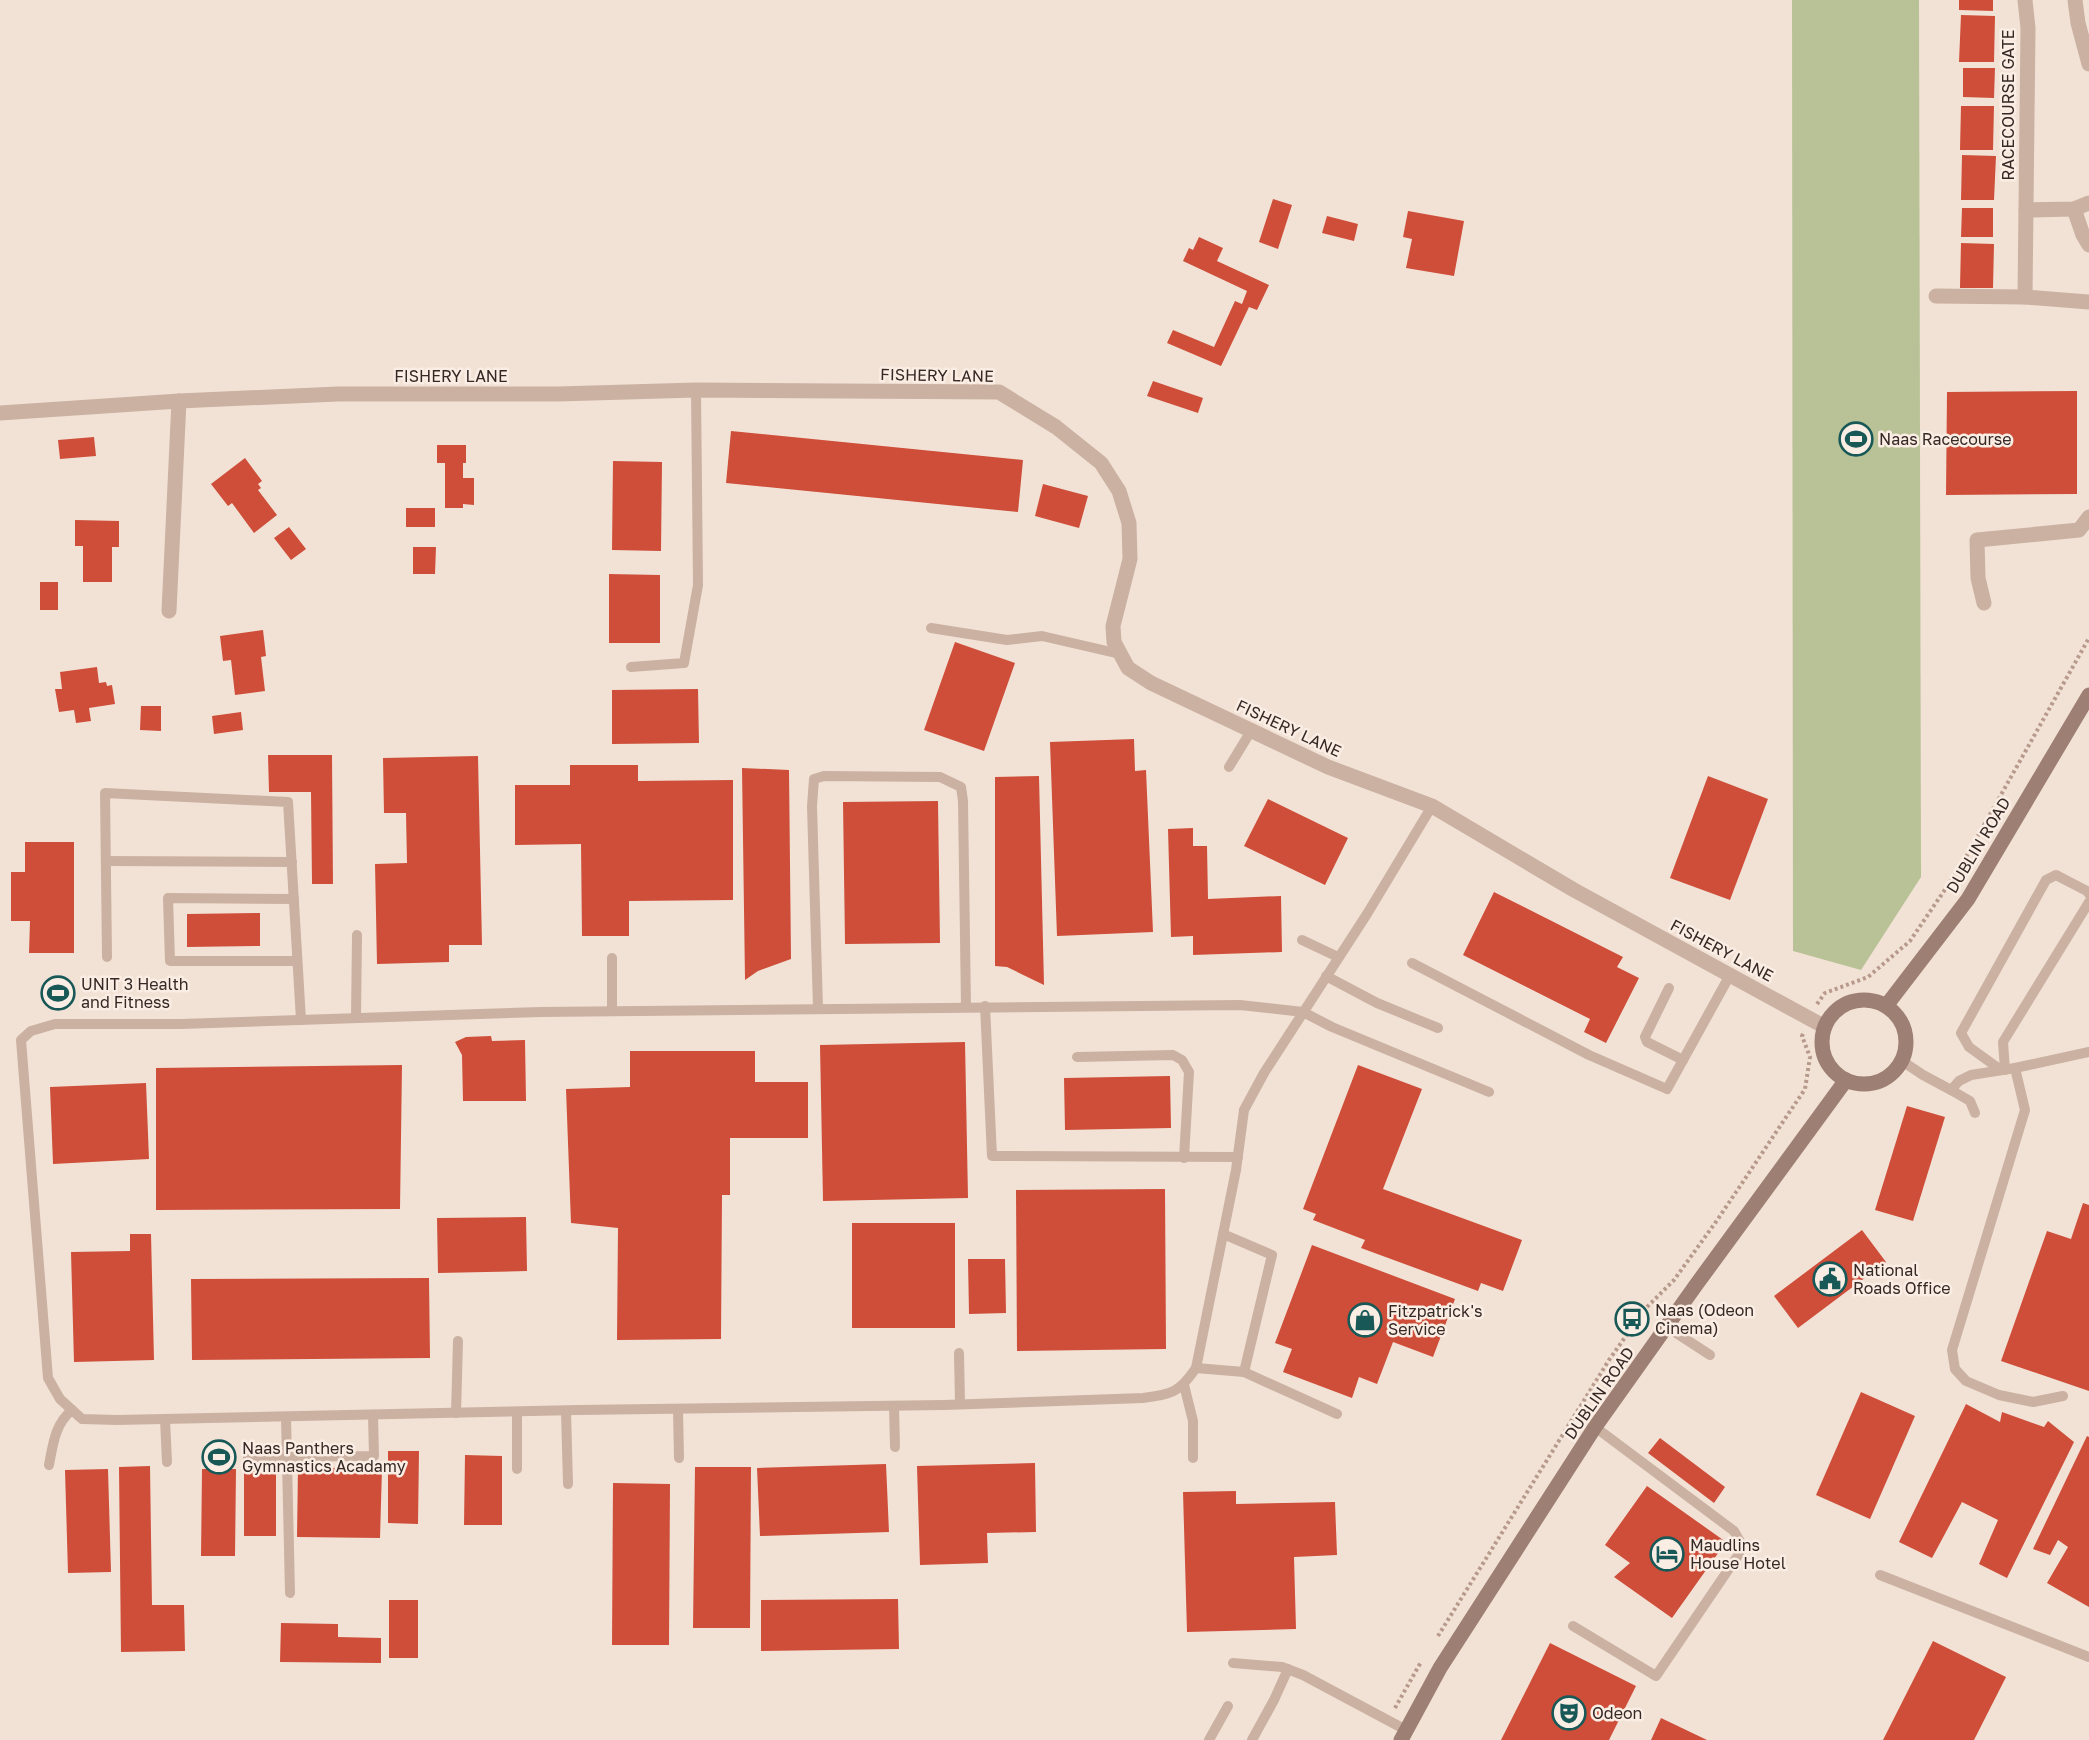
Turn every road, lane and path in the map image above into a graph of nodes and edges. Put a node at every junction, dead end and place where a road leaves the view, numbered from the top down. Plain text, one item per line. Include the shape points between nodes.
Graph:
1 (2025, 0) edge
2 (2075, 0) edge
3 (2083, 22) edge
4 (2089, 64) edge
5 (2089, 202) edge
6 (2074, 209) junction
7 (2026, 210) junction
8 (2089, 245) edge
9 (1936, 296) dead end
10 (2025, 297) junction
11 (2089, 302) edge
12 (696, 390) junction
13 (179, 401) junction
14 (0, 413) edge
15 (2089, 517) edge
16 (1984, 603) dead end
17 (169, 611) dead end
18 (931, 628) dead end
19 (2089, 638) edge
20 (1120, 654) junction
21 (632, 667) dead end
22 (2089, 695) edge
23 (1251, 731) junction
24 (1229, 767) dead end
25 (1432, 806) junction
26 (106, 861) junction
27 (292, 862) junction
28 (2089, 894) edge
29 (294, 899) junction
30 (2089, 902) edge
31 (357, 935) dead end
32 (1302, 940) dead end
33 (107, 957) dead end
34 (1338, 957) junction
35 (612, 958) dead end
36 (297, 961) junction
37 (1412, 963) dead end
38 (1730, 975) junction
39 (1326, 976) junction
40 (1669, 988) dead end
41 (985, 1006) junction
42 (1886, 1006) junction
43 (966, 1007) junction
44 (818, 1008) junction
45 (612, 1011) junction
46 (1303, 1012) junction
47 (356, 1017) junction
48 (1808, 1017) junction
49 (301, 1020) junction
50 (1825, 1026) junction
51 (1438, 1028) dead end
52 (2089, 1052) edge
53 (1077, 1057) dead end
54 (1683, 1060) junction
55 (1902, 1061) junction
56 (2007, 1069) junction
57 (1846, 1080) junction
58 (1951, 1090) junction
59 (1490, 1092) dead end
60 (1975, 1113) dead end
61 (1238, 1157) junction
62 (1184, 1158) junction
63 (1223, 1234) junction
64 (1667, 1327) junction
65 (458, 1341) dead end
66 (959, 1353) dead end
67 (1710, 1355) dead end
68 (1196, 1368) junction
69 (1244, 1372) junction
70 (1184, 1385) junction
71 (2063, 1396) dead end
72 (960, 1404) junction
73 (894, 1406) junction
74 (678, 1409) junction
75 (72, 1410) junction
76 (566, 1411) junction
77 (517, 1412) junction
78 (456, 1413) junction
79 (1337, 1414) dead end
80 (373, 1415) junction
81 (286, 1417) junction
82 (165, 1419) junction
83 (1595, 1428) junction
84 (896, 1446) dead end
85 (287, 1456) junction
86 (248, 1457) dead end
87 (679, 1458) dead end
88 (1192, 1458) dead end
89 (166, 1462) dead end
90 (50, 1464) dead end
91 (517, 1469) dead end
92 (568, 1484) dead end
93 (1880, 1575) dead end
94 (290, 1593) dead end
95 (1573, 1626) dead end
96 (1434, 1642) dead end
97 (2089, 1657) edge
98 (1422, 1662) dead end
99 (1233, 1663) dead end
100 (1288, 1669) junction
101 (1228, 1706) dead end
102 (1388, 1721) junction
103 (1404, 1735) edge
104 (1209, 1740) edge
105 (1252, 1740) edge

1 - 7 street, RACECOURSE GATE
2 - 3 street
3 - 4 street
5 - 6 street
6 - 7 street
6 - 8 street
7 - 10 street, RACECOURSE GATE
9 - 10 street
10 - 11 street
12 - 13 street, FISHERY LANE via 338,394
12 - 20 street, FISHERY LANE via 999,392 1056,427 1101,463 1119,491 1129,523 1130,559 1113,626
12 - 21 lane via 698,585 684,663
13 - 14 street, FISHERY LANE
13 - 17 street
15 - 16 street via 2079,530 1977,540 1978,579
18 - 20 lane via 1006,640 1042,636
19 - 48 path via 1961,866 1910,941 1868,977 1825,993
20 - 23 street, FISHERY LANE via 1128,668 1151,683
22 - 42 main road, DUBLIN ROAD via 1968,899
23 - 24 lane
23 - 25 street, FISHERY LANE via 1328,767
25 - 34 lane
25 - 38 street, FISHERY LANE via 1574,890
26 - 27 lane
26 - 27 lane via 105,793 288,802
26 - 33 lane
27 - 29 lane
28 - 56 lane via 2056,875 2046,880 1961,1033 1969,1047
29 - 36 lane
29 - 36 lane via 168,898 170,961
30 - 56 lane via 2003,1042
31 - 47 lane
32 - 34 lane
34 - 39 lane
35 - 45 lane
36 - 49 lane
37 - 54 lane via 1589,1055 1666,1089
38 - 48 street, FISHERY LANE
38 - 54 lane
39 - 46 lane
39 - 51 lane via 1377,1003
40 - 54 lane via 1645,1037 1647,1042
41 - 43 lane
41 - 46 lane via 1240,1005
41 - 62 lane via 992,1156
42 - 50 main road via 1875,1001 1846,1004
42 - 55 main road via 1904,1029 1906,1047
43 - 44 lane
43 - 44 lane via 961,788 940,777 824,776 814,779 812,806
44 - 45 lane
45 - 47 lane
46 - 59 lane
46 - 61 lane via 1244,1110
47 - 49 lane
48 - 50 street, FISHERY LANE
48 - 96 path via 1802,1036 1810,1058 1805,1089 1680,1272 1645,1309 1609,1360
49 - 75 lane via 55,1024 31,1031 21,1040 48,1378 60,1400
50 - 57 main road via 1822,1045 1826,1059
52 - 56 lane
53 - 62 lane via 1173,1055 1182,1060 1189,1072
55 - 57 main road via 1895,1071 1875,1083
55 - 58 lane
56 - 58 lane via 1971,1075
56 - 71 lane via 2025,1110 1952,1350 1955,1369 1966,1381 1998,1395 2033,1402
57 - 64 main road, DUBLIN ROAD
58 - 60 lane via 1970,1101
61 - 62 lane
61 - 63 lane
63 - 68 lane
63 - 69 lane via 1272,1255
64 - 67 lane
64 - 83 main road, DUBLIN ROAD
65 - 78 lane
66 - 72 lane
68 - 69 lane
68 - 70 lane
69 - 79 lane
70 - 72 lane via 1167,1395 1143,1398
70 - 88 lane via 1193,1421
72 - 73 lane
73 - 74 lane
73 - 84 lane
74 - 76 lane
74 - 87 lane
75 - 82 lane via 82,1419
75 - 90 lane via 63,1417 55,1436
76 - 77 lane
76 - 92 lane
77 - 78 lane
77 - 91 lane
78 - 80 lane
80 - 81 lane
80 - 85 lane via 374,1456
81 - 82 lane
81 - 85 lane
82 - 89 lane
83 - 95 lane via 1734,1531 1742,1545 1656,1676
83 - 103 main road, DUBLIN ROAD via 1440,1668
85 - 86 lane
85 - 94 lane
93 - 97 lane
98 - 102 path
99 - 100 lane
100 - 102 lane
100 - 105 lane
101 - 104 lane
102 - 103 lane

